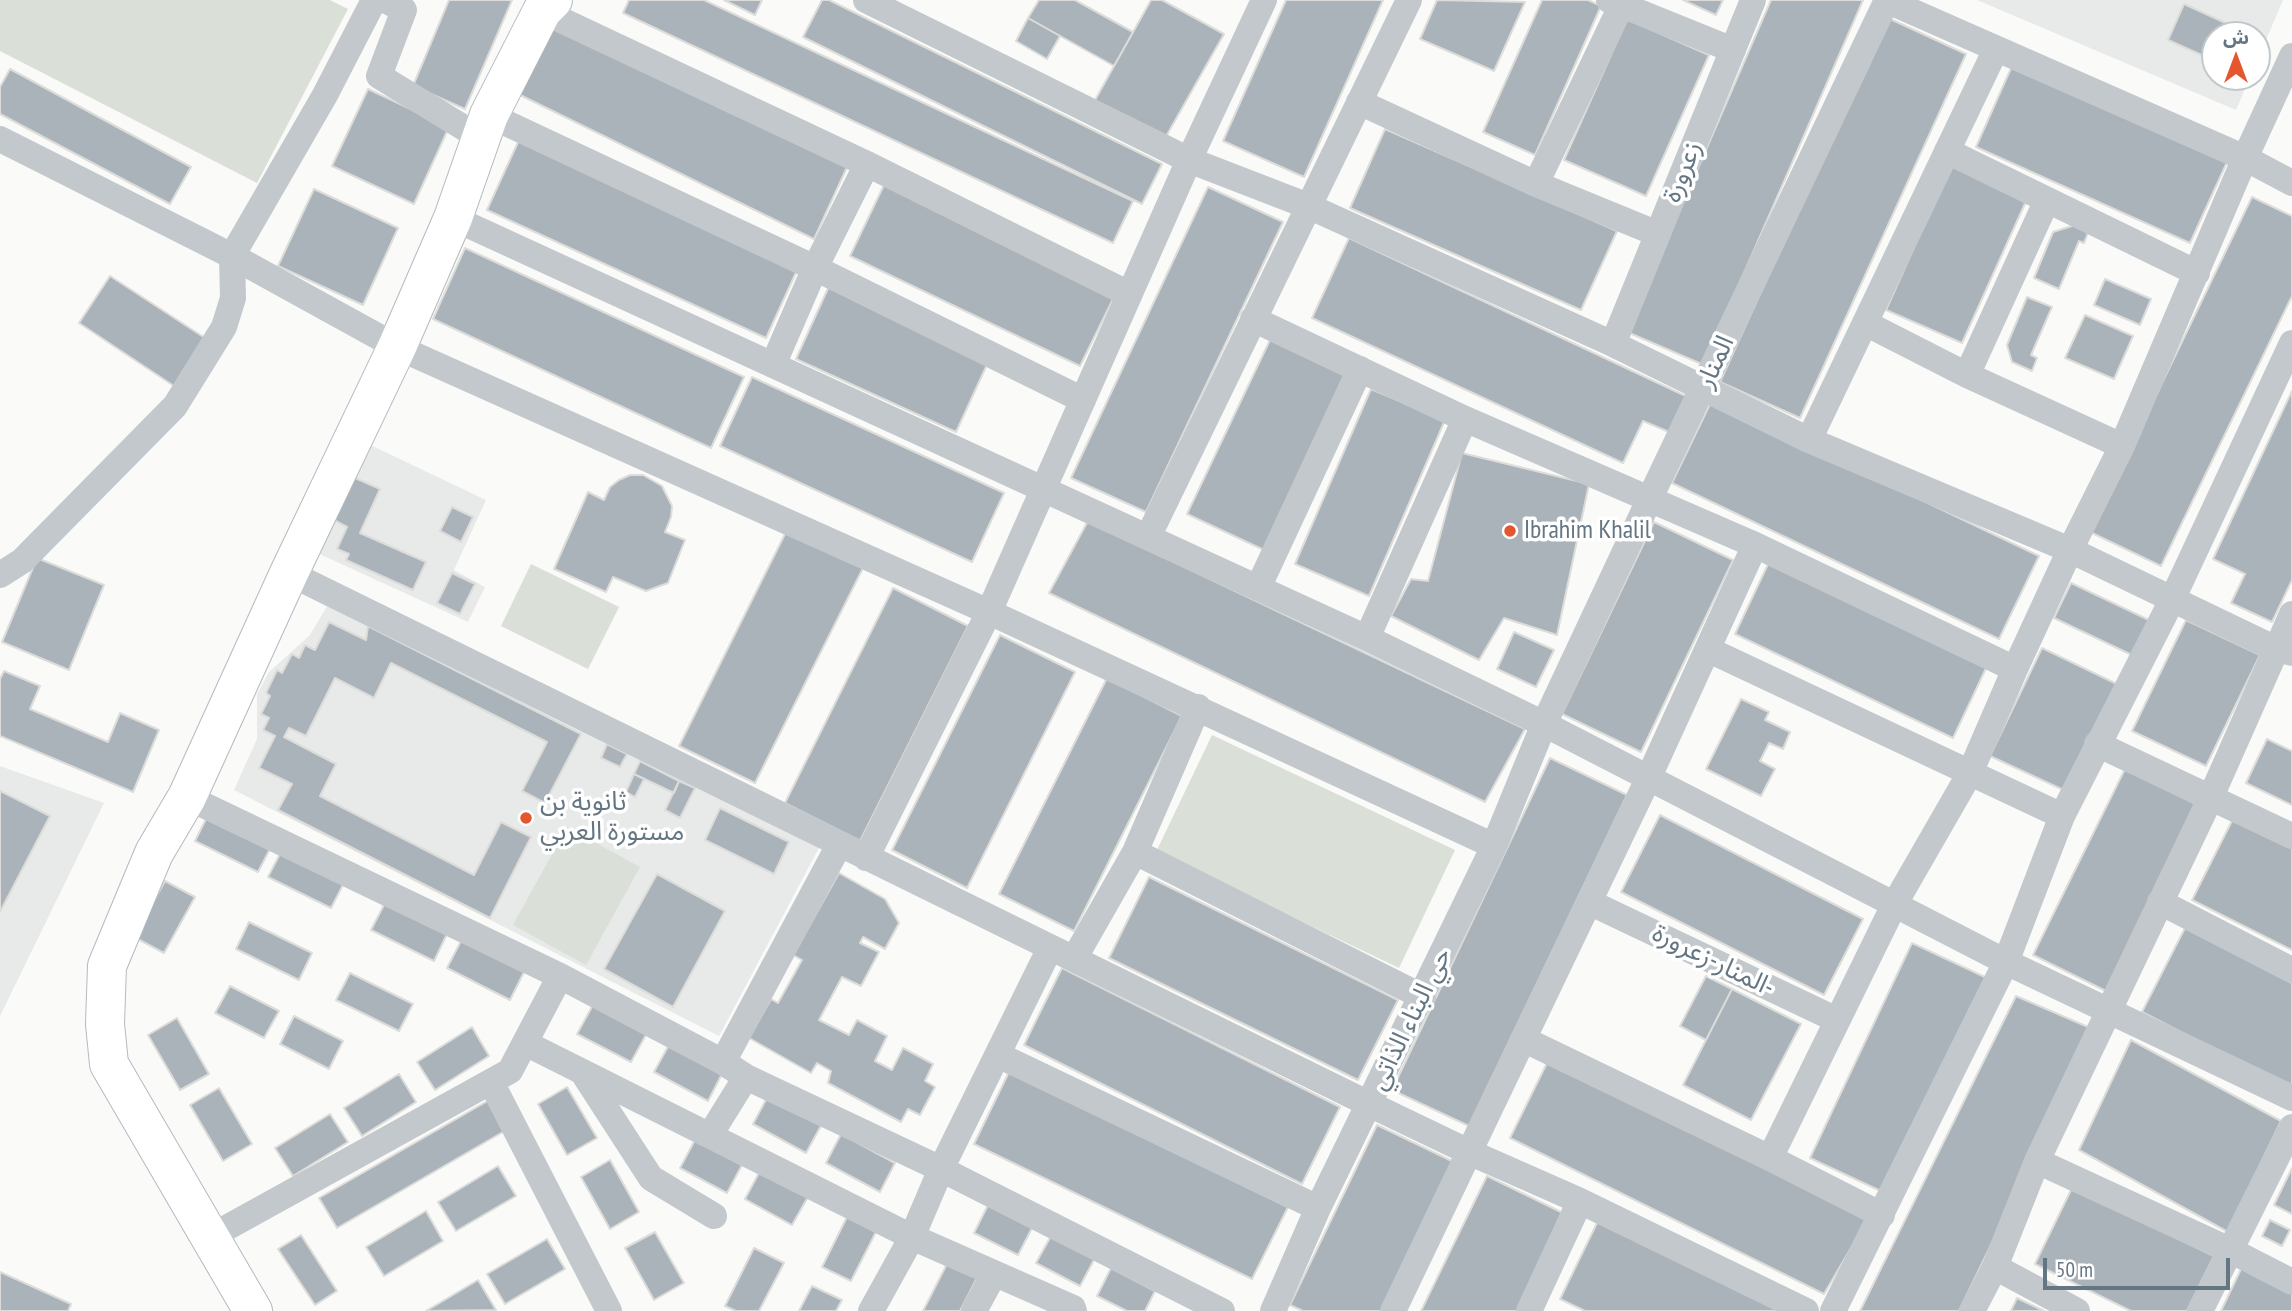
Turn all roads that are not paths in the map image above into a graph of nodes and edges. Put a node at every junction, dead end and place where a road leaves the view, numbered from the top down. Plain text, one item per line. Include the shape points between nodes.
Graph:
1 (374, 0) edge
2 (866, 0) edge
3 (1264, 0) edge
4 (1409, 0) edge
5 (1753, 0) edge
6 (1886, 0) edge
7 (400, 3) edge
8 (1615, 3) edge
9 (548, 6) edge
10 (1996, 49) junction
11 (1733, 50) junction
12 (2292, 56) edge
13 (1359, 102) junction
14 (484, 126) junction
15 (0, 139) edge
16 (1947, 151) junction
17 (2245, 158) junction
18 (1189, 159) junction
19 (867, 164) junction
20 (2292, 183) edge
21 (1536, 184) junction
22 (2046, 200) junction
23 (1308, 206) junction
24 (453, 218) junction
25 (1658, 234) junction
26 (232, 256) junction
27 (815, 268) junction
28 (2197, 273) junction
29 (1129, 294) junction
30 (1253, 319) junction
31 (1865, 323) junction
32 (2292, 343) edge
33 (1613, 345) junction
34 (397, 347) junction
35 (773, 365) junction
36 (1360, 369) junction
37 (1967, 375) junction
38 (1703, 390) junction
39 (1083, 400) junction
40 (1465, 419) junction
41 (1809, 440) junction
42 (2122, 446) junction
43 (1044, 490) junction
44 (1650, 498) junction
45 (1148, 537) junction
46 (1755, 545) junction
47 (2070, 550) junction
48 (289, 573) junction
49 (0, 575) edge
50 (1258, 588) junction
51 (2172, 600) junction
52 (989, 612) junction
53 (2292, 614) edge
54 (1367, 638) junction
55 (1709, 650) junction
56 (2284, 651) edge
57 (2015, 669) junction
58 (1198, 707) junction
59 (1544, 724) junction
60 (2097, 744) junction
61 (1970, 773) junction
62 (1648, 779) junction
63 (187, 797) junction
64 (2210, 799) junction
65 (2062, 816) junction
66 (2292, 836) edge
67 (839, 845) junction
68 (1494, 846) junction
69 (1135, 852) junction
70 (866, 858) junction
71 (1589, 902) junction
72 (2160, 902) junction
73 (1894, 905) junction
74 (1050, 948) junction
75 (1074, 959) junction
76 (2006, 962) junction
77 (2292, 970) edge
78 (561, 975) junction
79 (1423, 997) junction
80 (2108, 1011) junction
81 (1837, 1020) junction
82 (1523, 1039) junction
83 (525, 1043) junction
84 (999, 1055) junction
85 (723, 1062) junction
86 (582, 1071) junction
87 (746, 1077) junction
88 (491, 1082) junction
89 (2292, 1098) edge
90 (1369, 1104) junction
91 (2292, 1127) edge
92 (710, 1135) junction
93 (1469, 1152) junction
94 (1770, 1158) junction
95 (2037, 1161) junction
96 (941, 1169) junction
97 (1580, 1201) junction
98 (1318, 1208) junction
99 (1882, 1215) junction
100 (714, 1216) dead end
101 (210, 1237) junction
102 (912, 1237) junction
103 (2230, 1250) junction
104 (1995, 1266) junction
105 (994, 1274) junction
106 (2292, 1282) edge
107 (1532, 1310) edge
108 (253, 1311) edge
109 (609, 1311) edge
110 (872, 1311) edge
111 (974, 1311) edge
112 (1074, 1311) edge
113 (1222, 1311) edge
114 (1273, 1311) edge
115 (1393, 1311) edge
116 (1807, 1311) edge
117 (1833, 1311) edge
118 (1972, 1311) edge
119 (2077, 1311) edge
120 (2200, 1311) edge

1 - 26 street
2 - 18 street
3 - 18 street
4 - 13 street
5 - 11 street, زعرورة
6 - 10 street
6 - 38 street, المنار
7 - 14 street via 379,76
8 - 11 street
8 - 21 street
9 - 14 street
9 - 19 street
10 - 16 street
10 - 17 street
11 - 25 street, زعرورة
12 - 17 street
13 - 21 street
13 - 23 street
14 - 24 street
14 - 27 street
15 - 26 street
16 - 22 street
16 - 31 street
17 - 20 street
17 - 28 street
18 - 23 street
18 - 29 street
19 - 27 street
19 - 29 street
21 - 25 street
22 - 28 street
22 - 37 street
23 - 30 street
23 - 33 street
24 - 34 street
24 - 35 street
25 - 33 street, زعرورة
26 - 34 street
26 - 49 street via 233,298 224,327 175,406 22,561
27 - 35 street
27 - 39 street
28 - 42 street
29 - 39 street
30 - 36 street
30 - 45 street
31 - 37 street
31 - 41 street
32 - 51 street
33 - 38 street
34 - 48 street
34 - 52 street
35 - 43 street
36 - 40 street
36 - 50 street
37 - 42 street
38 - 41 street
38 - 44 street, المنار
39 - 43 street
40 - 44 street
40 - 54 street
41 - 47 street
42 - 47 street
43 - 45 street
43 - 52 street
44 - 46 street
44 - 59 street, المنار
45 - 50 street
46 - 55 street
46 - 57 street
47 - 51 street
47 - 57 street
48 - 63 street
48 - 67 street
50 - 54 street
51 - 56 street
51 - 60 street
52 - 58 street
52 - 70 street
53 - 56 street
54 - 59 street
55 - 61 street
55 - 62 street
56 - 64 street
57 - 61 street
58 - 68 street
58 - 69 street
59 - 62 street
59 - 68 street, حي البناء الذاتي
60 - 64 street
60 - 65 street
61 - 65 street
61 - 73 street
62 - 71 street
62 - 73 street
63 - 78 street
63 - 101 street via 155,853 107,966 105,1024 109,1064
64 - 66 street
64 - 72 street
65 - 76 street
67 - 70 street
67 - 85 street
68 - 79 street, حي البناء الذاتي
69 - 75 street
69 - 79 street
70 - 74 street
71 - 81 street, المنار-زعرورة-
71 - 82 street
72 - 77 street
72 - 80 street
73 - 76 street
73 - 81 street
74 - 75 street
74 - 84 street
75 - 90 street
76 - 80 street
76 - 99 street
78 - 83 street
78 - 85 street
79 - 90 street, حي البناء الذاتي
80 - 89 street
80 - 95 street
81 - 94 street
82 - 93 street
82 - 94 street
83 - 86 street
83 - 88 street via 510,1071
84 - 96 street
84 - 98 street
85 - 87 street
86 - 92 street
86 - 100 street via 651,1178
87 - 92 street
87 - 96 street
88 - 101 street
88 - 109 street
90 - 93 street
90 - 98 street, حي البناء الذاتي
91 - 103 street
92 - 102 street
93 - 97 street
93 - 115 street
94 - 99 street
95 - 103 street
95 - 104 street
96 - 102 street
96 - 113 street
97 - 107 street
97 - 116 street
98 - 114 street, حي البناء الذاتي
99 - 117 street
101 - 108 street
102 - 105 street
102 - 110 street
103 - 106 street
103 - 120 street
104 - 118 street
104 - 119 street
105 - 111 street
105 - 112 street

